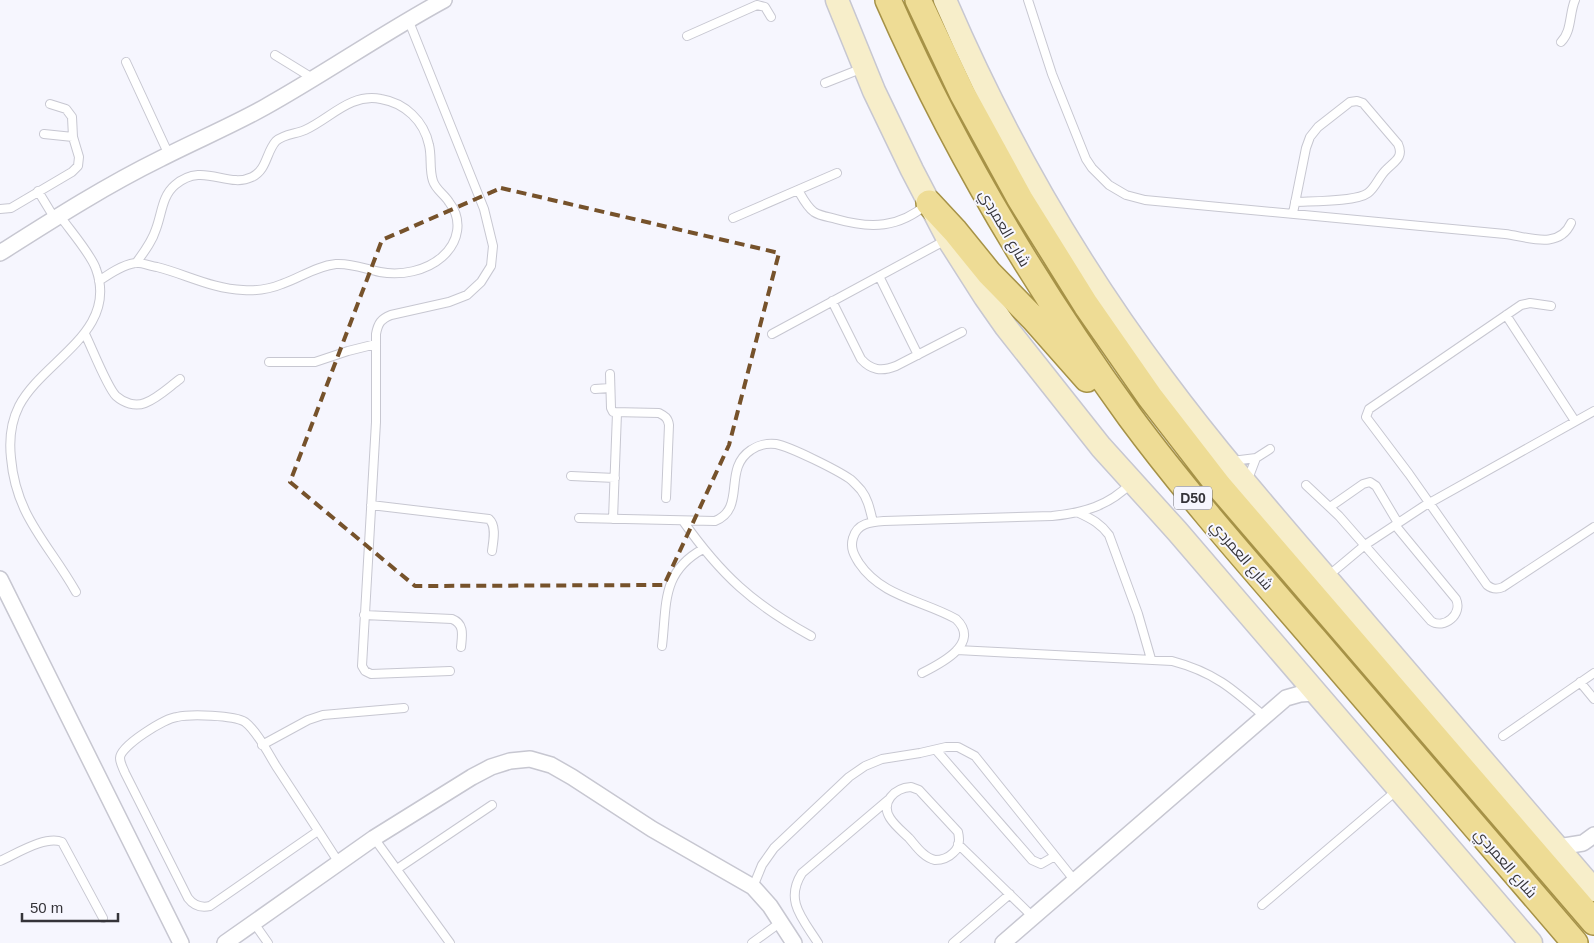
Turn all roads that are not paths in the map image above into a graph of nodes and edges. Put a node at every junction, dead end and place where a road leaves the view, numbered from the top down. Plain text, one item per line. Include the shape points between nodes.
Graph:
1 (444, 0) edge
2 (837, 0) edge
3 (888, 0) edge
4 (918, 0) edge
5 (946, 0) edge
6 (1028, 0) edge
7 (1575, 0) edge
8 (761, 3) edge
9 (771, 17) dead end
10 (408, 19) junction
11 (687, 36) dead end
12 (1561, 42) dead end
13 (275, 55) dead end
14 (126, 62) dead end
15 (864, 68) junction
16 (314, 78) junction
17 (825, 84) dead end
18 (50, 104) dead end
19 (44, 134) dead end
20 (73, 137) junction
21 (169, 154) junction
22 (837, 173) dead end
23 (798, 190) junction
24 (38, 191) junction
25 (1295, 202) junction
26 (929, 203) junction
27 (0, 209) edge
28 (1293, 214) junction
29 (57, 217) junction
30 (733, 218) dead end
31 (1571, 223) dead end
32 (948, 240) junction
33 (0, 253) edge
34 (136, 263) junction
35 (879, 276) junction
36 (99, 281) junction
37 (832, 301) junction
38 (1551, 306) dead end
39 (1506, 315) junction
40 (962, 332) dead end
41 (85, 334) junction
42 (772, 334) dead end
43 (376, 344) junction
44 (918, 355) junction
45 (269, 362) dead end
46 (610, 374) dead end
47 (180, 379) dead end
48 (610, 388) junction
49 (595, 389) dead end
50 (1594, 411) edge
51 (617, 413) junction
52 (1130, 416) junction
53 (1575, 421) junction
54 (1270, 449) dead end
55 (1256, 458) junction
56 (1226, 460) junction
57 (571, 476) dead end
58 (615, 478) junction
59 (1132, 482) junction
60 (1247, 485) junction
61 (1306, 485) dead end
62 (666, 498) dead end
63 (1429, 503) junction
64 (371, 505) junction
65 (1330, 507) junction
66 (1080, 513) junction
67 (579, 518) dead end
68 (613, 519) junction
69 (683, 521) junction
70 (873, 522) junction
71 (1396, 524) junction
72 (1594, 527) edge
73 (1365, 546) junction
74 (703, 549) junction
75 (492, 551) dead end
76 (1326, 577) junction
77 (0, 579) edge
78 (76, 592) dead end
79 (364, 615) junction
80 (811, 636) dead end
81 (662, 646) dead end
82 (462, 647) dead end
83 (957, 650) junction
84 (1151, 659) junction
85 (1293, 668) junction
86 (450, 672) dead end
87 (922, 673) dead end
88 (1594, 673) edge
89 (1580, 682) junction
90 (1314, 693) junction
91 (1286, 698) junction
92 (1594, 699) edge
93 (404, 708) dead end
94 (1265, 717) junction
95 (1503, 736) dead end
96 (262, 745) junction
97 (936, 750) junction
98 (1398, 790) junction
99 (888, 800) junction
100 (492, 805) dead end
101 (318, 831) junction
102 (374, 838) junction
103 (1588, 839) edge
104 (958, 844) junction
105 (1558, 847) junction
106 (1055, 856) junction
107 (0, 861) edge
108 (338, 863) junction
109 (1575, 868) junction
110 (397, 869) junction
111 (1075, 881) junction
112 (753, 887) junction
113 (1594, 890) edge
114 (1010, 894) junction
115 (1262, 905) dead end
116 (1033, 917) junction
117 (104, 918) dead end
118 (780, 922) junction
119 (1594, 922) edge
120 (254, 923) junction
121 (955, 942) edge
122 (181, 943) edge
123 (225, 943) edge
124 (268, 943) edge
125 (450, 943) edge
126 (752, 943) edge
127 (794, 943) edge
128 (818, 943) edge
129 (1004, 943) edge
130 (1530, 943) edge
131 (1575, 943) edge

1 - 10 street
2 - 15 street
3 - 52 main road, شارع العمردي / D50 via 935,100 999,218 1063,321
4 - 119 main road, شارع العمردي / D50 via 962,93 1020,199 1086,305 1150,397 1218,485
5 - 56 street via 998,113 1075,250 1163,380
6 - 28 lane via 1052,74 1086,159 1109,185 1126,195 1146,200
7 - 12 lane via 1569,30
8 - 9 lane
8 - 11 lane
10 - 16 street
10 - 43 lane via 484,209 493,246 490,266 481,282 466,295 382,319
13 - 16 lane
14 - 21 lane
15 - 17 lane
15 - 26 street
16 - 21 street via 263,108
18 - 20 lane via 60,107 72,117
19 - 20 lane
20 - 24 lane via 80,157 78,166
21 - 29 street
22 - 23 lane
23 - 26 lane via 814,212 864,224 901,221
23 - 30 lane
24 - 27 lane via 10,208
24 - 29 lane
25 - 25 lane via 1310,137 1350,102 1363,103 1398,144 1399,158 1364,196
25 - 28 lane
26 - 32 street
26 - 52 main road via 1080,372
28 - 31 lane via 1547,240 1559,238
29 - 33 street
29 - 36 lane via 93,263
32 - 35 lane
32 - 59 street via 1006,327 1076,418
34 - 34 lane via 242,290 283,284 335,264 395,274 412,272 441,258 453,247 458,232 457,216 433,181 430,146 424,128 397,103 380,98 361,99 348,103 303,131 278,139 260,171 253,176 236,180 196,175 175,185 162,205 151,241
34 - 36 lane
35 - 37 lane
35 - 44 lane
36 - 41 lane via 98,309
37 - 42 lane
37 - 44 lane via 867,366 886,370
38 - 39 lane via 1527,303
39 - 53 lane
39 - 63 lane via 1367,411 1367,419
40 - 44 lane
41 - 47 lane via 115,395 123,401 143,404
41 - 78 lane via 20,406 10,441 14,478 27,517
43 - 45 lane via 315,362
43 - 64 lane
46 - 48 lane
48 - 49 lane
48 - 51 lane via 611,408
50 - 53 lane
51 - 58 lane
51 - 62 lane via 659,413 668,419
52 - 131 main road, شارع العمردي / D50 via 1198,504
53 - 63 lane
54 - 55 lane
55 - 56 lane
55 - 60 lane
56 - 60 street
57 - 58 lane
58 - 68 lane
59 - 66 lane via 1108,502
59 - 85 street
60 - 76 street
61 - 65 lane
63 - 71 lane
63 - 72 lane via 1487,586 1494,589 1503,587
64 - 75 lane via 489,519 493,526
64 - 79 lane
65 - 71 lane via 1370,482 1376,486
65 - 73 lane
66 - 70 lane
66 - 84 lane via 1094,519 1109,536 1136,606
67 - 68 lane
68 - 69 lane
69 - 70 lane via 724,518 730,511 736,470 742,459 762,445 775,444 850,479 862,491 870,506
69 - 74 lane
70 - 83 lane via 862,525 854,533 851,544 854,555 863,568 888,590 956,619 965,633
71 - 73 lane
71 - 73 lane via 1456,599 1457,613 1445,623 1431,622
73 - 76 lane
74 - 80 lane via 752,599
74 - 81 lane via 690,556 671,580
76 - 105 street
77 - 122 street
79 - 82 lane via 452,619 461,626
79 - 86 lane via 362,666 365,671 371,674
83 - 84 lane
83 - 87 lane
84 - 94 lane via 1192,667 1211,675
85 - 90 street
85 - 91 street
88 - 89 lane
89 - 92 lane
89 - 95 lane
90 - 91 street
90 - 98 street
91 - 94 street
93 - 96 lane via 323,715
94 - 111 street
96 - 101 lane
96 - 101 lane via 250,727 239,719 185,716 168,719 122,750 120,758 125,772 188,898 198,906 210,906
97 - 106 lane via 958,747 974,756
97 - 106 lane via 1032,860 1041,864
97 - 112 lane via 882,759 857,771 774,848 762,865
98 - 115 lane
98 - 130 street
99 - 104 lane via 902,788 919,790 955,827
99 - 104 lane via 889,818 924,855 941,860 952,854
99 - 128 lane via 802,873 797,881 794,890 796,908
100 - 110 lane
101 - 108 lane
102 - 108 street
102 - 110 lane
102 - 112 street via 490,767 530,759 572,777 652,829
103 - 105 street
103 - 109 street
104 - 114 lane
105 - 109 street
106 - 111 lane
107 - 117 lane via 46,841 56,839 62,842
108 - 120 street
109 - 113 street
110 - 125 lane
111 - 116 street
112 - 118 street
114 - 116 lane
114 - 121 lane
116 - 129 street
118 - 126 lane
118 - 127 street
120 - 123 street
120 - 124 lane

